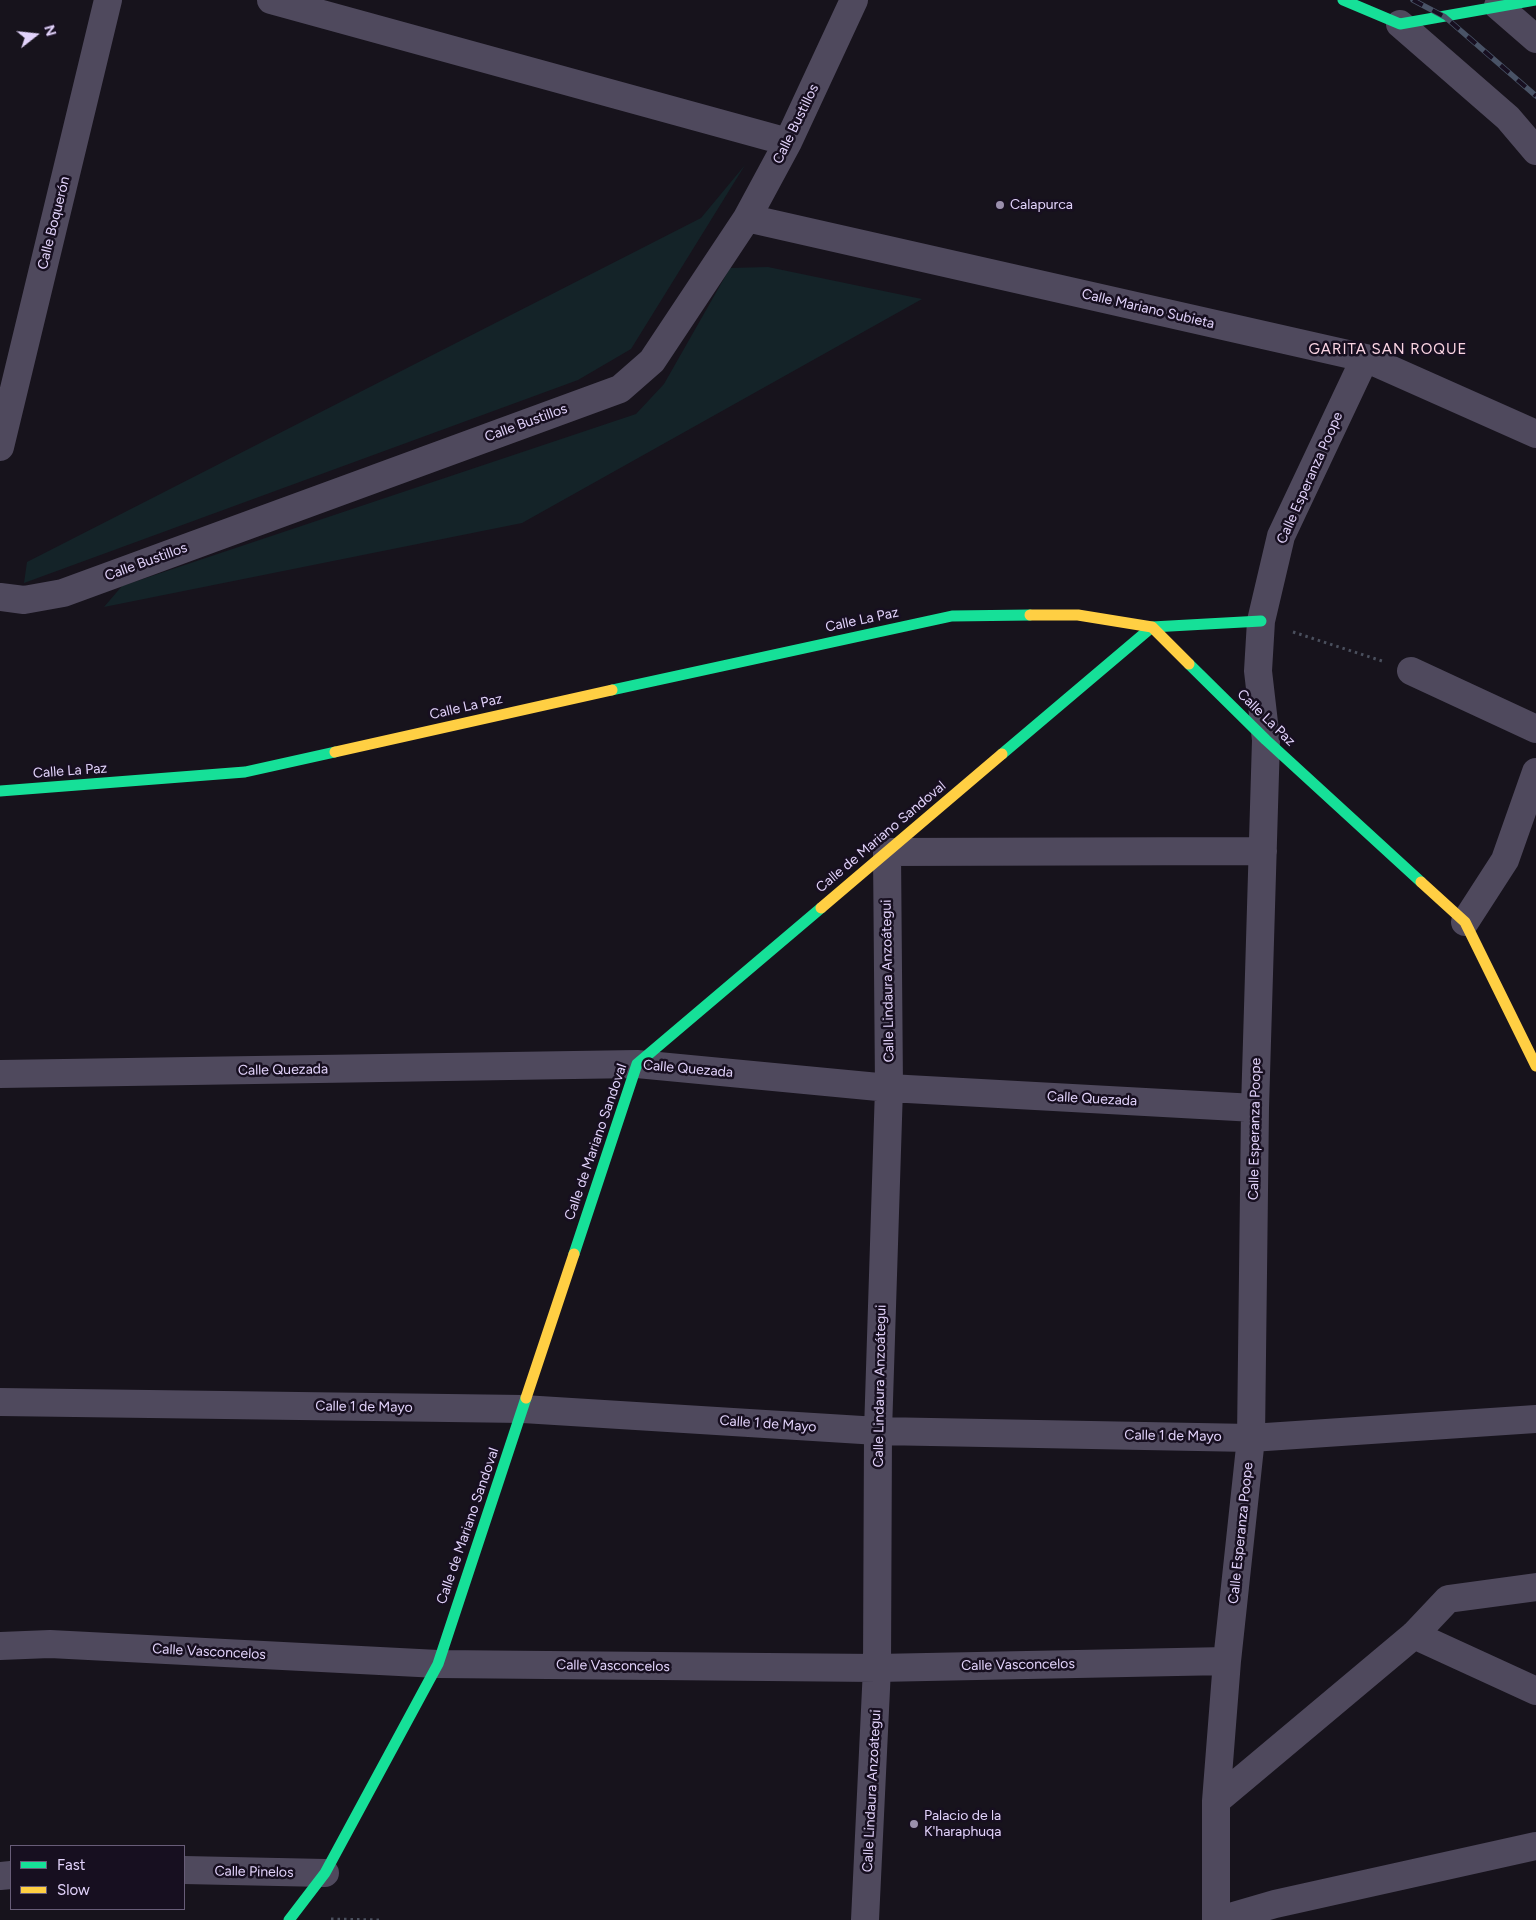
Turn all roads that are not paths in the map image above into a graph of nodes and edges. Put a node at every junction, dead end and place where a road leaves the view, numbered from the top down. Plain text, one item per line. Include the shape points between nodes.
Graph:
1 (108, 0) edge
2 (271, 0) edge
3 (854, 0) edge
4 (1343, 0) edge
5 (1536, 0) edge
6 (1493, 3) edge
7 (1400, 24) junction
8 (1536, 40) edge
9 (788, 142) junction
10 (1536, 151) edge
11 (747, 218) junction
12 (1365, 358) junction
13 (1536, 434) edge
14 (0, 447) edge
15 (0, 597) edge
16 (1262, 622) junction
17 (1152, 627) junction
18 (1410, 671) road end
19 (1536, 729) edge
20 (1266, 740) junction
21 (1536, 772) edge
22 (0, 791) edge
23 (1263, 851) junction
24 (887, 852) junction
25 (1465, 922) junction
26 (637, 1064) junction
27 (1536, 1066) edge
28 (0, 1074) edge
29 (889, 1088) junction
30 (1255, 1108) junction
31 (0, 1402) edge
32 (523, 1409) junction
33 (1536, 1419) edge
34 (878, 1431) junction
35 (1251, 1438) junction
36 (1536, 1587) edge
37 (1414, 1635) junction
38 (0, 1646) edge
39 (1227, 1661) junction
40 (438, 1664) junction
41 (877, 1668) junction
42 (1536, 1691) edge
43 (1216, 1802) junction
44 (1536, 1846) edge
45 (185, 1870) edge
46 (325, 1873) junction
47 (290, 1919) edge
48 (866, 1920) edge
49 (1216, 1920) edge
50 (1220, 1920) edge

1 - 14 street, Calle Boquerón
2 - 9 street
3 - 9 street, Calle Bustillos
4 - 7 street
5 - 6 street
6 - 7 street
6 - 8 street
7 - 10 street via 1508,118
9 - 11 street, Calle Bustillos
11 - 12 street, Calle Mariano Subieta
11 - 15 street, Calle Bustillos via 652,361 620,389 63,593 24,600
12 - 13 street, Calle Mariano Subieta
12 - 16 street, Calle Esperanza Poope via 1281,536
16 - 17 street
16 - 20 street, Calle Esperanza Poope via 1258,671
17 - 20 street, Calle La Paz
17 - 22 street, Calle La Paz via 1078,615 952,616 245,772
17 - 24 street, Calle de Mariano Sandoval
18 - 19 street
20 - 23 street, Calle Esperanza Poope
20 - 25 street, Calle La Paz
21 - 25 street via 1506,860
23 - 24 street
23 - 30 street, Calle Esperanza Poope
24 - 26 street, Calle de Mariano Sandoval
24 - 29 street, Calle Lindaura Anzoátegui
25 - 27 street, Calle La Paz
26 - 28 street, Calle Quezada
26 - 29 street, Calle Quezada
26 - 32 street, Calle de Mariano Sandoval
29 - 30 street, Calle Quezada
29 - 34 street, Calle Lindaura Anzoátegui
30 - 35 street, Calle Esperanza Poope
31 - 32 street, Calle 1 de Mayo
32 - 34 street, Calle 1 de Mayo
32 - 40 street, Calle de Mariano Sandoval
33 - 35 street, Calle 1 de Mayo
34 - 35 street, Calle 1 de Mayo
34 - 41 street, Calle Lindaura Anzoátegui
35 - 39 street, Calle Esperanza Poope
36 - 37 street via 1448,1600
37 - 42 street
37 - 43 street
38 - 40 street, Calle Vasconcelos via 50,1644
39 - 41 street, Calle Vasconcelos
39 - 43 street, Calle Esperanza Poope
40 - 41 street, Calle Vasconcelos
40 - 46 street, Calle de Mariano Sandoval
41 - 48 street, Calle Lindaura Anzoátegui
43 - 49 street, Calle Esperanza Poope
44 - 50 street via 1275,1904
45 - 46 street, Calle Pinelos
46 - 47 street, Calle de Mariano Sandoval

